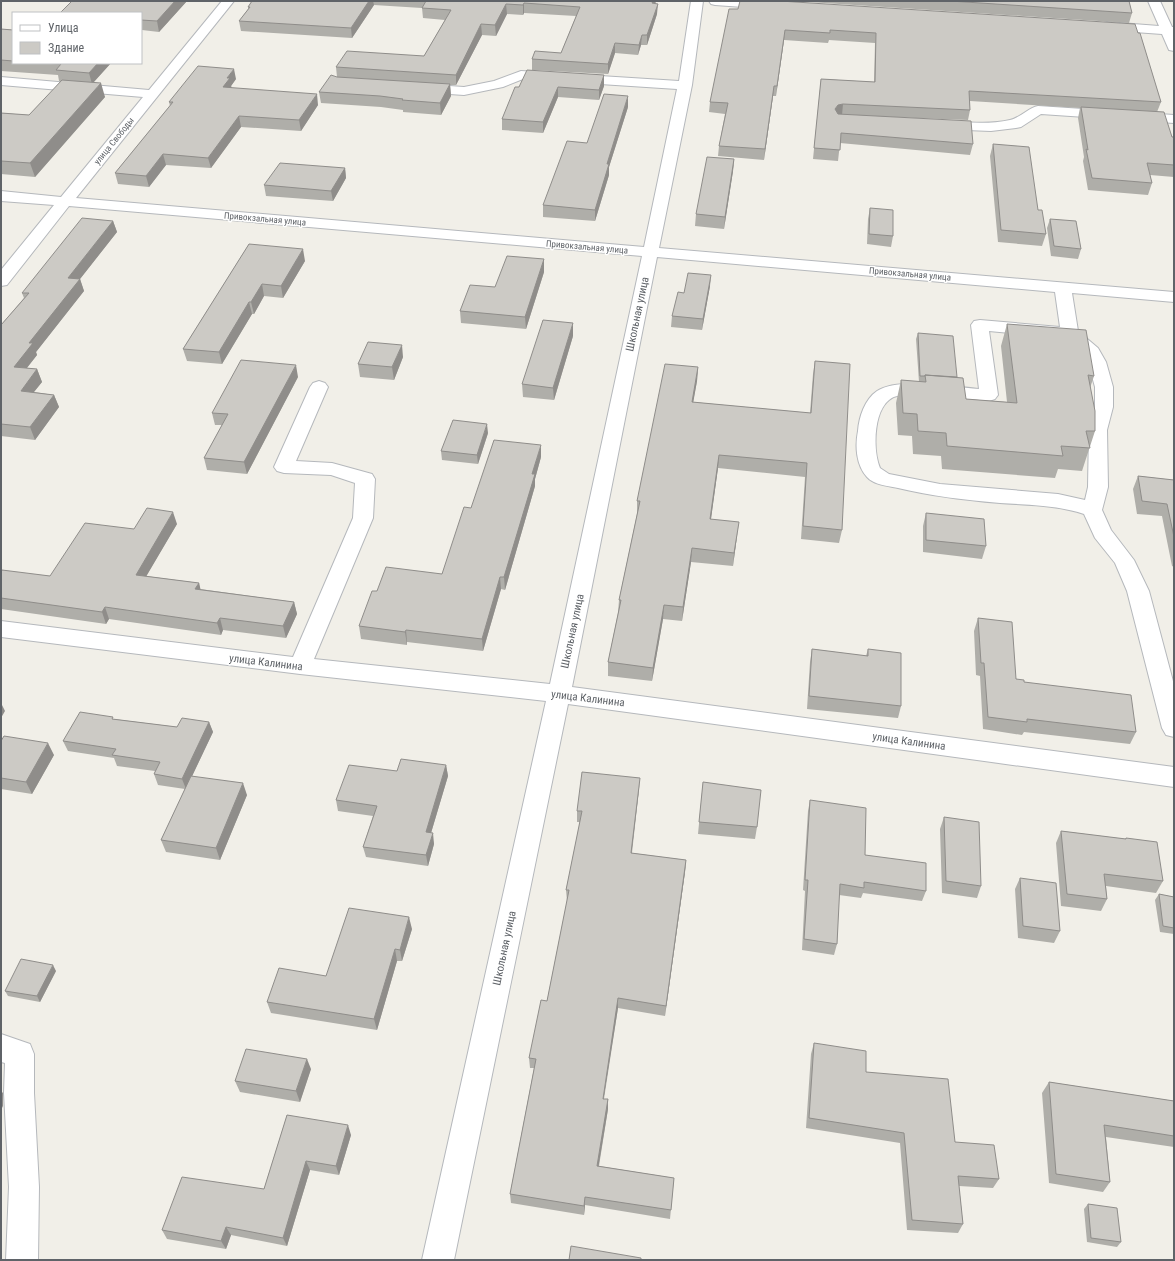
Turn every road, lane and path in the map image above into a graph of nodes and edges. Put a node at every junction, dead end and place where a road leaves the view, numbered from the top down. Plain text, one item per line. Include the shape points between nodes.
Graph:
1 (228, 1) edge
2 (697, 1) edge
3 (714, 1) edge
4 (1154, 1) edge
5 (786, 6) edge
6 (1096, 26) edge
7 (1171, 31) edge
8 (1174, 47) edge
9 (1, 81) edge
10 (685, 85) junction
11 (410, 88) edge
12 (152, 94) junction
13 (1174, 119) edge
14 (926, 124) edge
15 (1, 196) edge
16 (65, 202) junction
17 (650, 252) junction
18 (1, 281) edge
19 (1063, 287) junction
20 (1174, 297) edge
21 (1070, 333) junction
22 (320, 387) dead end
23 (1092, 510) junction
24 (1, 629) edge
25 (300, 666) junction
26 (559, 694) junction
27 (1174, 728) edge
28 (1174, 777) edge
29 (1, 1048) edge
30 (22, 1260) edge
31 (438, 1260) edge

1 - 12 street, улица Свободы
2 - 10 street, Школьная улица
3 - 5 street
4 - 7 street
6 - 7 street
7 - 8 street
9 - 12 street
10 - 11 street via 521,75 498,84 464,91
10 - 17 street, Школьная улица
12 - 16 street, улица Свободы
13 - 14 street via 1038,110 1016,124 991,127
15 - 16 street, Привокзальная улица
16 - 17 street, Привокзальная улица
16 - 18 street, улица Свободы
17 - 19 street, Привокзальная улица
17 - 26 street, Школьная улица
19 - 20 street, Привокзальная улица
19 - 21 street
21 - 23 street via 1089,348 1097,362 1104,387 1104,407 1098,430 1098,486
21 - 23 street via 980,325 989,395 922,390 888,392 876,402 868,422 867,455 870,466 877,476 924,488 1058,501
22 - 25 street via 284,467 332,470 365,479 364,518
23 - 27 street via 1102,533 1124,560 1138,591
24 - 25 street, улица Калинина
25 - 26 street, улица Калинина
26 - 28 street, улица Калинина
26 - 31 street, Школьная улица
29 - 30 street via 20,1054 19,1093 24,1187

